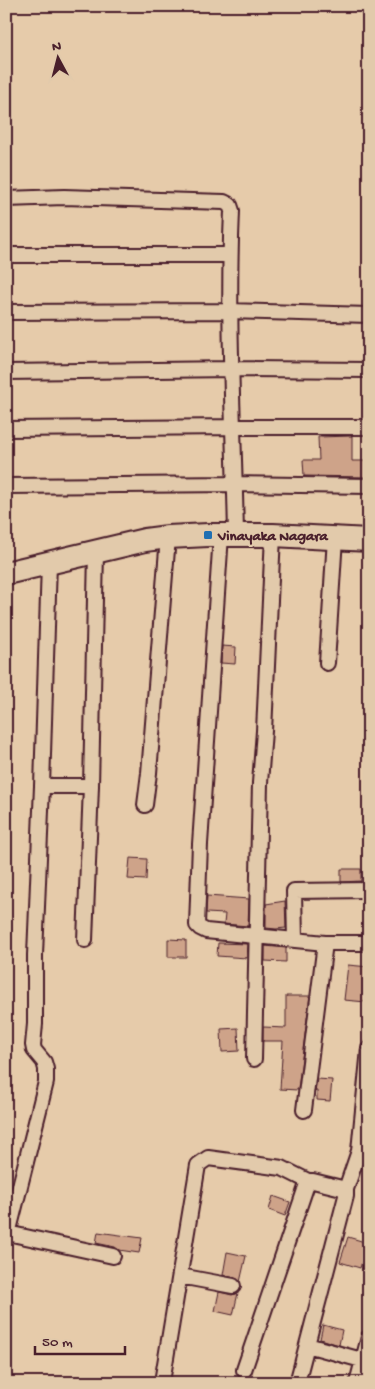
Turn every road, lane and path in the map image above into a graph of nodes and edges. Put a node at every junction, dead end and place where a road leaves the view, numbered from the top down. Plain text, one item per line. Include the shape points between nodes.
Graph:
1 (6, 199) edge
2 (6, 255) edge
3 (230, 255) junction
4 (230, 311) junction
5 (6, 312) edge
6 (369, 315) edge
7 (231, 369) junction
8 (369, 370) edge
9 (6, 372) edge
10 (234, 427) junction
11 (6, 428) edge
12 (369, 428) edge
13 (235, 484) junction
14 (6, 486) edge
15 (369, 486) edge
16 (229, 535) junction
17 (273, 535) junction
18 (168, 537) junction
19 (335, 538) junction
20 (369, 540) edge
21 (96, 552) junction
22 (49, 563) junction
23 (6, 573) edge
24 (327, 663) dead end
25 (42, 786) junction
26 (91, 786) junction
27 (144, 805) dead end
28 (369, 890) edge
29 (258, 936) junction
30 (85, 940) dead end
31 (295, 940) junction
32 (325, 943) junction
33 (369, 943) edge
34 (369, 1049) edge
35 (254, 1059) dead end
36 (304, 1110) dead end
37 (308, 1181) junction
38 (346, 1188) junction
39 (113, 1256) dead end
40 (180, 1276) junction
41 (233, 1286) dead end
42 (369, 1337) edge
43 (307, 1345) junction
44 (366, 1362) edge
45 (244, 1370) dead end
46 (162, 1382) edge
47 (297, 1383) edge
48 (357, 1383) edge

1 - 3 street via 64,197 224,202 232,211
2 - 3 street
3 - 4 street
4 - 5 street
4 - 6 street
4 - 7 street
7 - 8 street
7 - 9 street
7 - 10 street
10 - 11 street
10 - 12 street
10 - 13 street
13 - 14 street
13 - 15 street
13 - 16 street
16 - 17 main road
16 - 18 main road
16 - 29 street via 202,824 197,925 206,932
17 - 19 main road
17 - 29 street via 260,783
18 - 21 main road
18 - 27 street via 150,773
19 - 20 main road
19 - 24 street
21 - 22 main road
21 - 26 street
22 - 23 main road
22 - 25 street
25 - 26 street
25 - 39 street via 33,1045 44,1062 46,1082 9,1230 12,1234
26 - 30 street
28 - 31 street via 294,892
29 - 31 street
29 - 35 street
31 - 32 street
32 - 33 street
32 - 36 street
34 - 38 street via 359,1151
37 - 38 street
37 - 40 street via 282,1168 208,1158 198,1166
37 - 45 street
38 - 43 street
40 - 41 street
40 - 46 street
42 - 44 street
43 - 44 street
43 - 47 street
44 - 48 street

